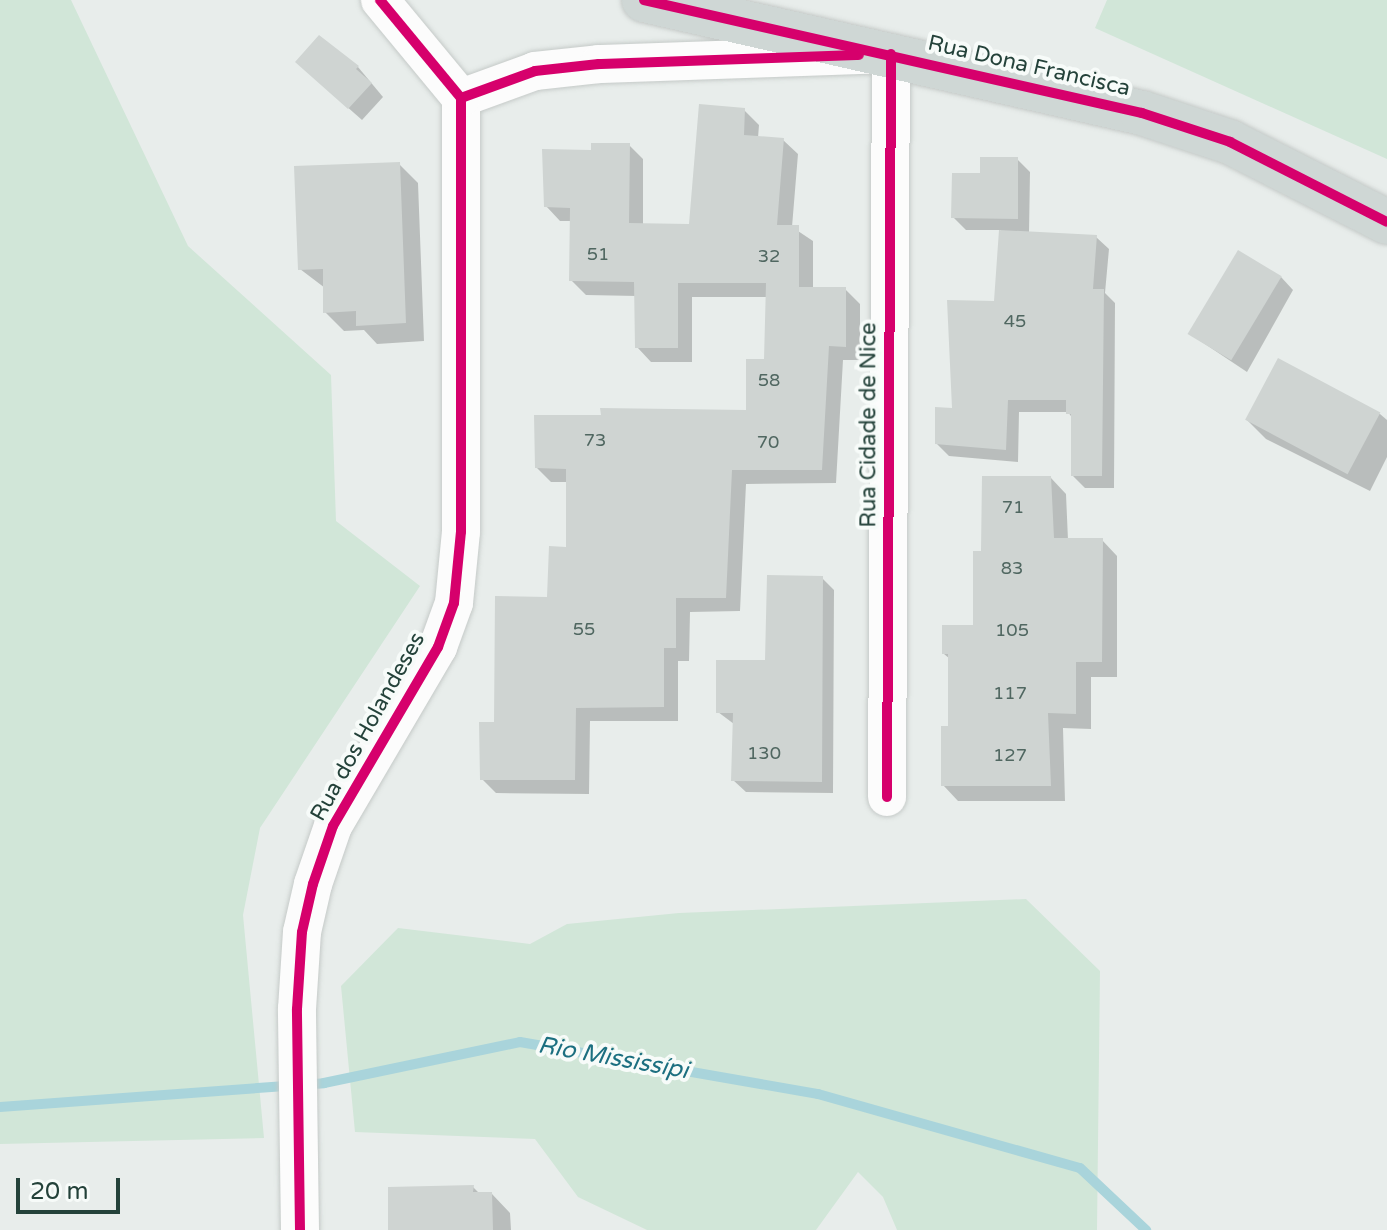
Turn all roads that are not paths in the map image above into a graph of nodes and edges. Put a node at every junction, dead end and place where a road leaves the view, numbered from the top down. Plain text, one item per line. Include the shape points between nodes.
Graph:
1 (380, 0) edge
2 (644, 0) edge
3 (891, 54) junction
4 (461, 98) junction
5 (1387, 222) edge
6 (887, 797) dead end
7 (300, 1230) edge

1 - 4 street
2 - 3 main road, Rua Dona Francisca
3 - 4 street via 583,65 496,81
3 - 5 main road, Rua Dona Francisca via 1066,93 1230,142
3 - 6 street, Rua Cidade de Nice
4 - 7 street, Rua dos Holandeses via 461,532 454,603 438,647 333,826 313,884 302,932 296,1061

